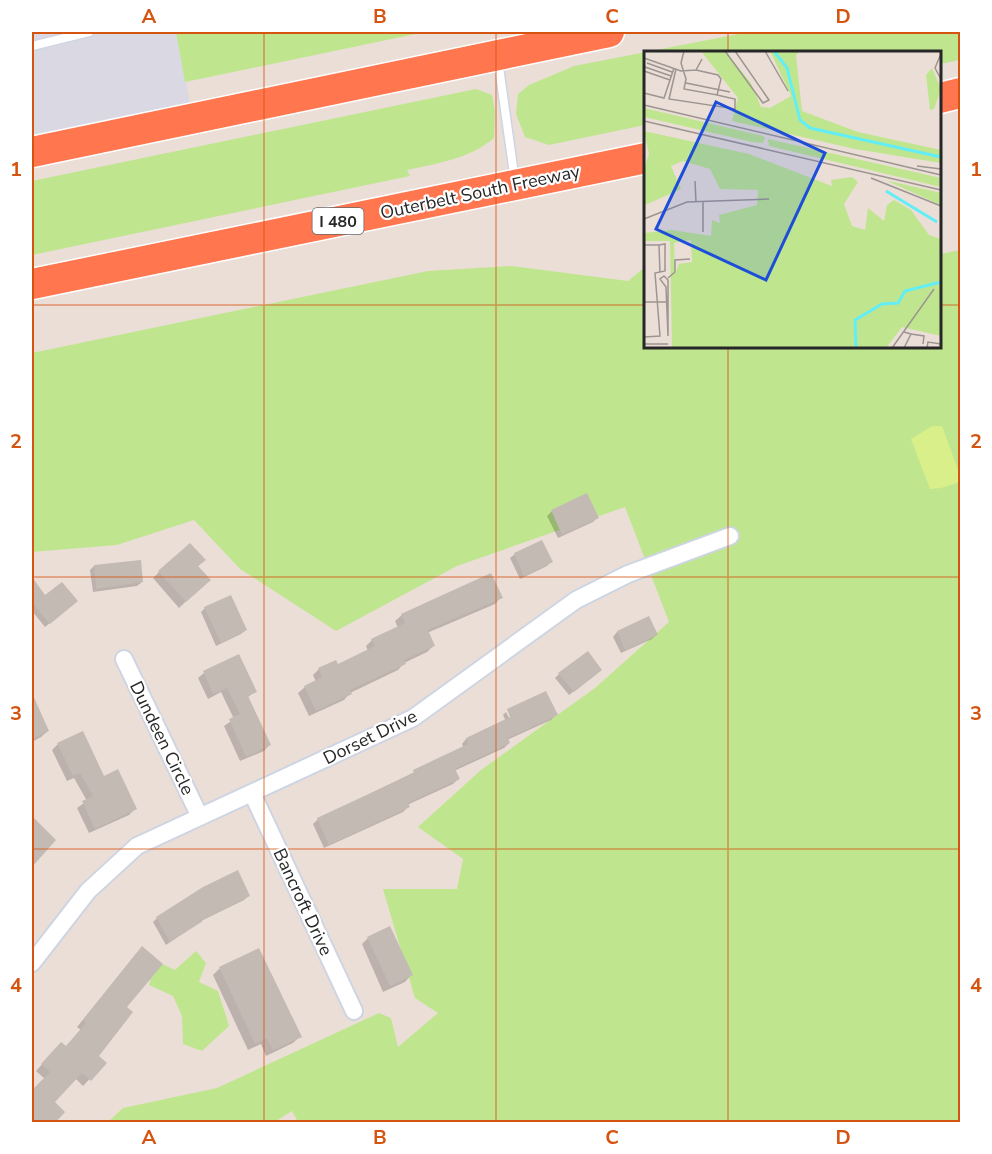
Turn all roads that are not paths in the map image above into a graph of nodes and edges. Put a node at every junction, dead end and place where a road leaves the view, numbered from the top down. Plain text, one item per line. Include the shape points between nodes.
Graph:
1 (89, 32) edge
2 (609, 32) edge
3 (32, 46) edge
4 (497, 55) junction
5 (960, 93) edge
6 (941, 98) edge
7 (32, 152) edge
8 (644, 158) edge
9 (515, 185) junction
10 (32, 284) edge
11 (730, 536) dead end
12 (124, 659) dead end
13 (252, 793) junction
14 (200, 817) junction
15 (32, 963) edge
16 (354, 1011) dead end

1 - 3 lane
2 - 4 highway
4 - 7 highway
4 - 9 lane
5 - 6 highway
8 - 9 highway, Outerbelt South Freeway / I 480
9 - 10 highway, Outerbelt South Freeway / I 480
11 - 13 street, Dorset Drive via 628,574 576,600 413,718
12 - 14 street, Dundeen Circle
13 - 14 street, Dorset Drive
13 - 16 street, Bancroft Drive
14 - 15 street, Dorset Drive via 137,846 88,891

